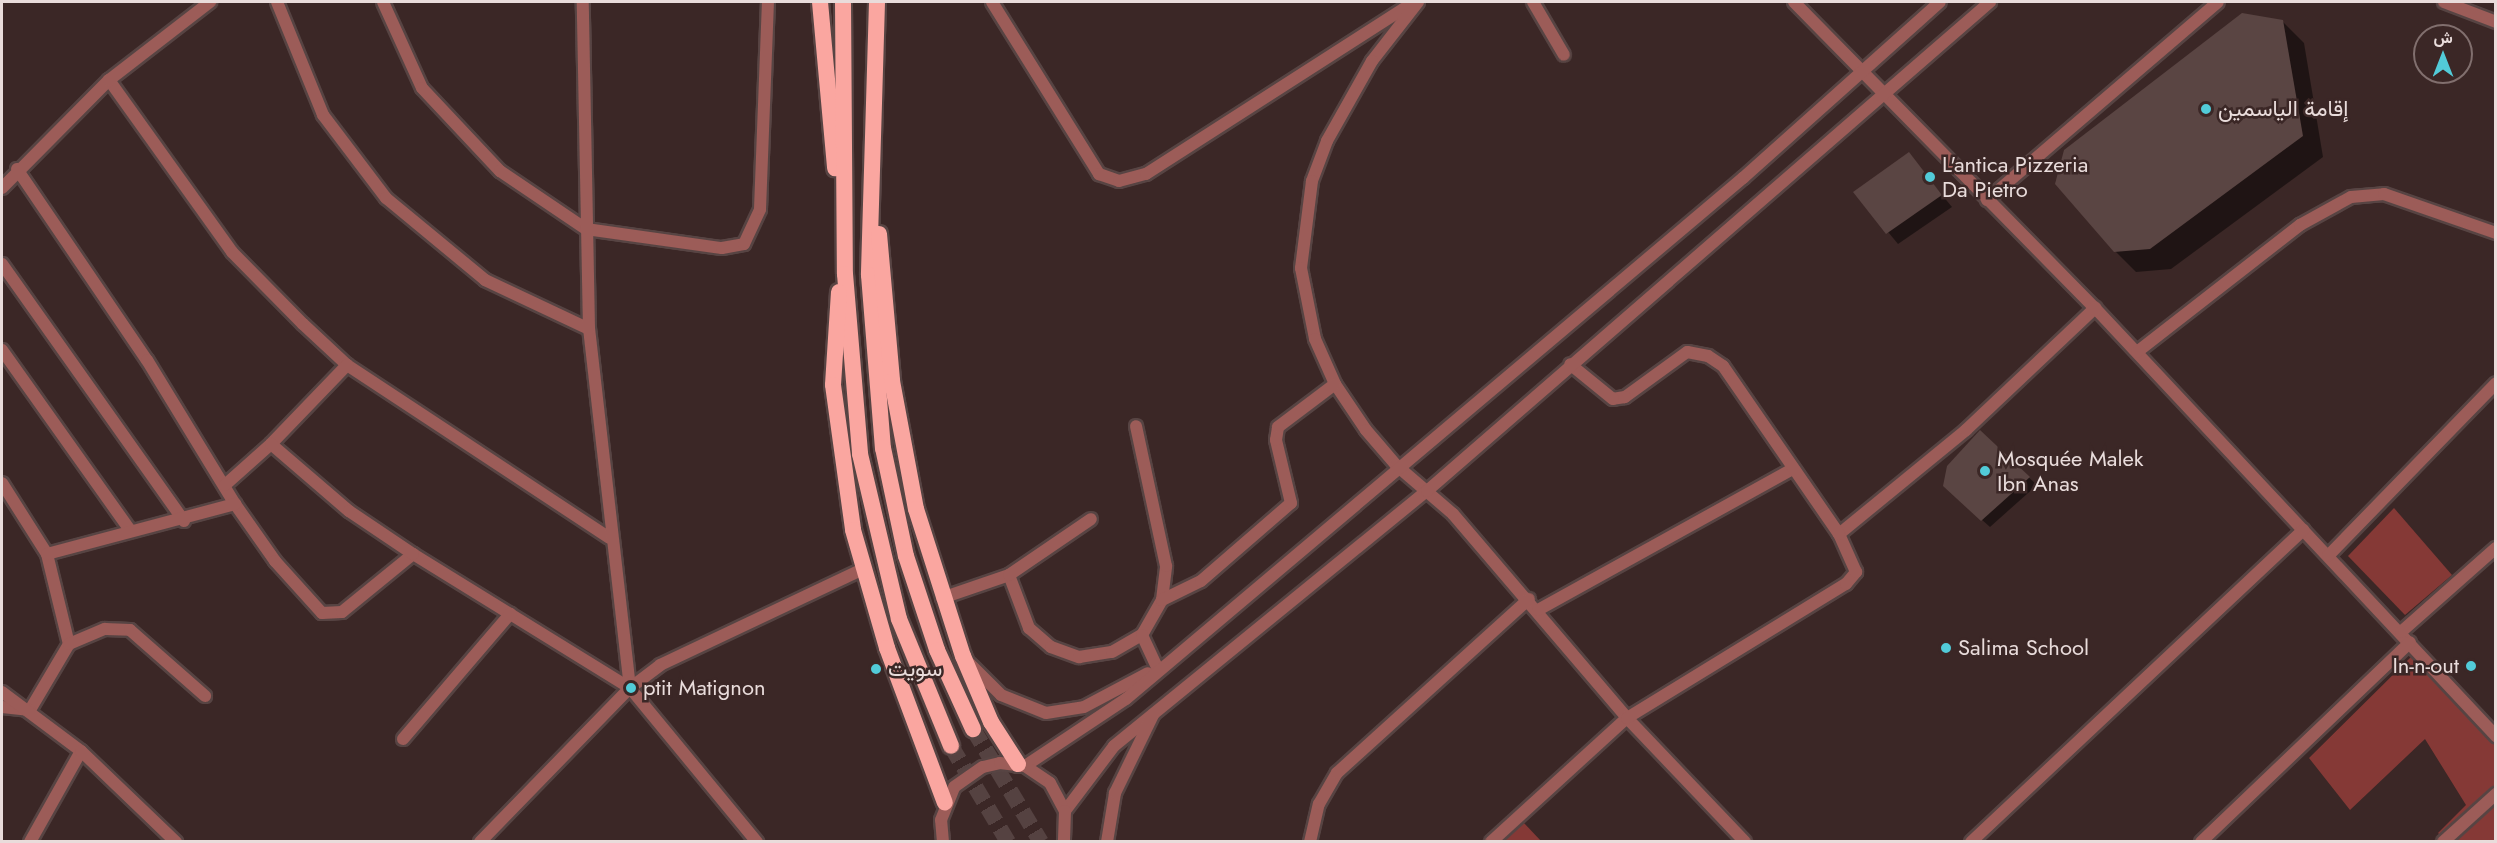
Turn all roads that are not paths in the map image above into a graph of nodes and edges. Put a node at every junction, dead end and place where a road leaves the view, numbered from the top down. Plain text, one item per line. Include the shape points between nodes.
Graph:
1 (210, 2) edge
2 (277, 2) edge
3 (383, 2) edge
4 (584, 2) edge
5 (768, 2) edge
6 (820, 2) edge
7 (843, 2) edge
8 (877, 2) edge
9 (992, 2) edge
10 (1416, 2) edge
11 (1533, 2) edge
12 (1794, 2) edge
13 (1940, 2) edge
14 (1990, 2) edge
15 (2218, 2) edge
16 (2444, 2) edge
17 (2496, 22) edge
18 (1564, 55) dead end
19 (1861, 70) junction
20 (109, 80) junction
21 (1882, 93) junction
22 (17, 169) junction
23 (2, 188) edge
24 (872, 188) junction
25 (1987, 200) junction
26 (845, 216) junction
27 (586, 229) junction
28 (2496, 233) edge
29 (2, 264) edge
30 (845, 273) junction
31 (2095, 308) junction
32 (589, 329) junction
33 (2, 350) edge
34 (2137, 352) junction
35 (1570, 364) junction
36 (347, 365) junction
37 (2496, 383) edge
38 (1335, 384) junction
39 (1136, 426) dead end
40 (271, 444) junction
41 (1396, 465) junction
42 (1791, 470) junction
43 (2, 483) edge
44 (225, 485) junction
45 (1427, 491) junction
46 (235, 504) junction
47 (1091, 519) dead end
48 (184, 521) junction
49 (129, 529) junction
50 (2302, 530) junction
51 (1839, 534) junction
52 (609, 538) junction
53 (2496, 548) edge
54 (47, 554) junction
55 (413, 554) junction
56 (2328, 555) junction
57 (863, 570) junction
58 (1009, 575) junction
59 (942, 598) junction
60 (1529, 599) junction
61 (1162, 600) junction
62 (1538, 610) junction
63 (510, 614) junction
64 (1142, 635) junction
65 (2405, 637) junction
66 (69, 644) junction
67 (963, 656) junction
68 (1158, 669) junction
69 (630, 688) junction
70 (2, 692) edge
71 (205, 696) dead end
72 (2, 707) edge
73 (30, 711) junction
74 (1154, 712) junction
75 (1627, 718) junction
76 (973, 729) tunnel mouth
77 (2496, 736) edge
78 (403, 739) dead end
79 (951, 746) tunnel mouth
80 (81, 751) junction
81 (1021, 765) junction
82 (2496, 794) edge
83 (945, 803) junction
84 (1065, 811) junction
85 (1738, 839) edge
86 (942, 840) edge
87 (30, 842) edge
88 (176, 842) edge
89 (480, 842) edge
90 (757, 842) edge
91 (1064, 842) edge
92 (1107, 842) edge
93 (1310, 842) edge
94 (1491, 842) edge
95 (1971, 842) edge
96 (2201, 842) edge
97 (2443, 842) edge

1 - 20 street
2 - 32 street via 323,115 386,198 485,280
3 - 27 street via 422,88 459,131 500,171
4 - 27 street
5 - 27 street via 760,209 751,236 744,244 722,248
6 - 26 highway via 832,144
7 - 26 highway
8 - 24 highway
9 - 10 street via 1099,174 1119,181 1146,174
10 - 38 street via 1372,61 1326,141 1312,181 1301,268 1315,339
11 - 18 street
12 - 19 street
13 - 19 street
14 - 21 street
15 - 25 street
16 - 17 street
19 - 21 street
19 - 41 street via 1743,178
20 - 22 street
20 - 36 street via 232,252
21 - 25 street
21 - 35 street
22 - 23 street
22 - 44 street
24 - 59 highway via 894,392 916,509
24 - 76 highway via 872,336 892,502 937,650
25 - 31 street
26 - 30 highway
27 - 32 street
28 - 34 street via 2384,194 2351,197 2300,225
29 - 48 street
30 - 57 highway via 834,317 833,385 845,489
30 - 79 highway via 851,374 870,508 914,663
31 - 34 street
31 - 51 street via 1965,430
32 - 52 street
33 - 49 street
34 - 50 street
35 - 42 street via 1613,399 1625,397 1686,352 1708,356 1735,380
35 - 45 street
36 - 40 street
36 - 52 street
37 - 56 street
38 - 41 street
38 - 61 street via 1278,427 1276,440 1292,503 1202,581
39 - 61 street via 1166,566
40 - 44 street
40 - 55 street via 349,511
41 - 45 street
41 - 68 street
42 - 51 street
42 - 62 street
43 - 54 street
44 - 46 street
45 - 60 street
45 - 74 street
46 - 48 street
46 - 55 street via 275,561 328,615 342,612
47 - 58 street
48 - 49 street
49 - 54 street
50 - 56 street
50 - 95 street
51 - 75 street via 1856,565 1852,579
52 - 69 street
53 - 65 street
54 - 66 street
55 - 63 street
56 - 65 street
57 - 69 street via 660,665
57 - 83 highway
58 - 59 street
58 - 64 street via 1029,628 1052,647 1079,657 1112,652
59 - 67 highway
60 - 62 street
60 - 93 street via 1337,773 1319,804
61 - 64 street
62 - 75 street
63 - 69 street
63 - 78 street
64 - 68 street
65 - 77 street
65 - 96 street
66 - 71 street via 105,629 130,630
66 - 73 street
67 - 68 street via 1001,694 1046,713 1084,707
67 - 81 highway via 991,722
68 - 81 street via 1102,718
69 - 89 street
69 - 90 street
70 - 73 street
72 - 73 street
73 - 80 street
74 - 84 street via 1096,765
74 - 92 street via 1114,793
75 - 85 street
75 - 94 street
80 - 87 street
80 - 88 street
81 - 83 street via 982,767 960,781
81 - 84 street via 1050,783
82 - 97 street
83 - 86 street
84 - 91 street

